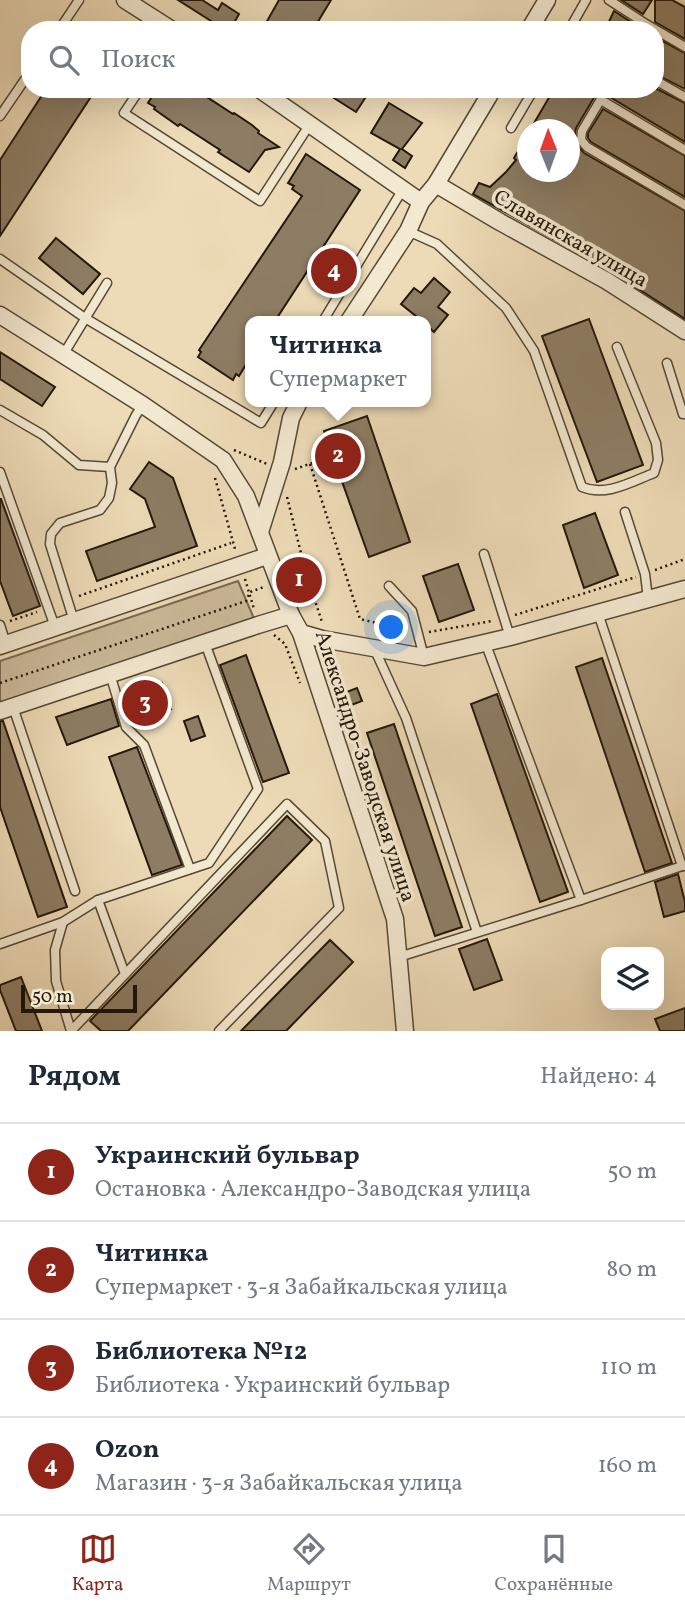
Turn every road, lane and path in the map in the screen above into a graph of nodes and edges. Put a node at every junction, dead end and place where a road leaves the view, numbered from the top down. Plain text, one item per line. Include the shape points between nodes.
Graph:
1 (79, 0) edge
2 (125, 0) edge
3 (547, 0) edge
4 (586, 0) edge
5 (609, 0) edge
6 (65, 21) edge
7 (158, 21) edge
8 (534, 21) edge
9 (574, 21) edge
10 (636, 21) edge
11 (664, 37) edge
12 (685, 47) edge
13 (21, 85) edge
14 (664, 85) edge
15 (685, 97) edge
16 (134, 98) edge
17 (272, 98) edge
18 (488, 98) edge
19 (529, 98) edge
20 (601, 100) joint
21 (0, 116) edge
22 (310, 124) junction
23 (511, 128) dead end
24 (685, 150) edge
25 (436, 184) junction
26 (402, 189) junction
27 (421, 202) junction
28 (685, 205) edge
29 (408, 231) junction
30 (0, 259) edge
31 (107, 283) dead end
32 (0, 315) edge
33 (326, 316) edge
34 (352, 316) edge
35 (85, 318) junction
36 (685, 331) edge
37 (617, 348) dead end
38 (63, 355) junction
39 (667, 363) dead end
40 (143, 405) junction
41 (271, 407) edge
42 (296, 407) edge
43 (1, 412) edge
44 (685, 414) edge
45 (334, 456) dead end
46 (110, 467) junction
47 (0, 472) edge
48 (625, 512) dead end
49 (260, 532) junction
50 (233, 543) dead end
51 (484, 554) dead end
52 (267, 556) junction
53 (685, 559) edge
54 (306, 573) dead end
55 (645, 574) junction
56 (278, 583) junction
57 (389, 586) dead end
58 (685, 589) edge
59 (69, 599) junction
60 (648, 599) junction
61 (49, 607) junction
62 (598, 613) junction
63 (291, 615) junction
64 (504, 619) junction
65 (74, 621) junction
66 (0, 624) edge
67 (55, 627) junction
68 (301, 633) junction
69 (419, 634) junction
70 (510, 637) junction
71 (485, 642) junction
72 (205, 643) junction
73 (3, 645) edge
74 (374, 648) junction
75 (424, 657) junction
76 (110, 674) junction
77 (0, 683) edge
78 (7, 709) edge
79 (683, 866) edge
80 (190, 869) junction
81 (75, 891) dead end
82 (98, 900) junction
83 (581, 900) junction
84 (63, 922) junction
85 (477, 932) junction
86 (0, 944) edge
87 (399, 957) junction
88 (125, 974) junction
89 (219, 1031) edge
90 (405, 1031) edge

1 - 6 lane
2 - 7 street
3 - 8 street
4 - 9 lane
5 - 10 lane
11 - 12 lane
13 - 21 lane
14 - 15 lane
16 - 22 lane via 124,113 260,201
17 - 22 street
18 - 25 street
19 - 23 lane
20 - 24 lane
20 - 28 lane via 581,140
22 - 26 street
25 - 27 street
25 - 36 street, Славянская улица
26 - 27 street
26 - 33 lane
27 - 29 street
29 - 34 street
29 - 37 lane via 437,244 506,308 534,351 582,487 592,492 654,473 658,460 656,443
30 - 35 lane
31 - 35 lane
32 - 38 street, Александро-Заводская улица
35 - 38 lane
35 - 41 lane via 261,423
38 - 40 street, Александро-Заводская улица
39 - 44 lane
40 - 46 lane
40 - 49 street, Александро-Заводская улица via 223,460 246,496
42 - 49 street
43 - 46 lane via 43,435 79,465
45 - 69 path via 311,464 360,619
46 - 59 lane via 109,498 100,510 60,523 51,534 50,544
47 - 61 lane
48 - 55 lane
49 - 52 street, Александро-Заводская улица
50 - 59 path
51 - 64 lane
52 - 56 street, Александро-Заводская улица
52 - 65 street
53 - 55 path
54 - 56 path
55 - 60 lane
55 - 64 path
56 - 63 street, Александро-Заводская улица
56 - 77 path via 250,592 246,601
57 - 69 lane via 412,611
58 - 60 street
59 - 65 lane
60 - 62 street
61 - 66 path
61 - 67 lane
62 - 70 street
62 - 79 lane
63 - 68 street, Александро-Заводская улица
63 - 72 street
64 - 69 path
64 - 70 lane
65 - 67 street
66 - 73 lane
67 - 73 street
68 - 74 street
68 - 87 street, Александро-Заводская улица via 395,919
69 - 75 lane
70 - 71 street
71 - 75 street
71 - 83 lane
72 - 76 street
72 - 80 lane via 258,789 209,863
74 - 75 street
74 - 85 lane via 406,718
76 - 78 street
76 - 80 lane via 126,727 144,745
78 - 81 lane
79 - 83 lane
80 - 82 lane
82 - 84 lane
82 - 88 lane
83 - 85 lane
84 - 86 lane
84 - 88 lane via 55,950 56,981 71,1031
85 - 87 lane
87 - 90 street, Александро-Заводская улица
88 - 89 lane via 287,804 325,841 339,908

